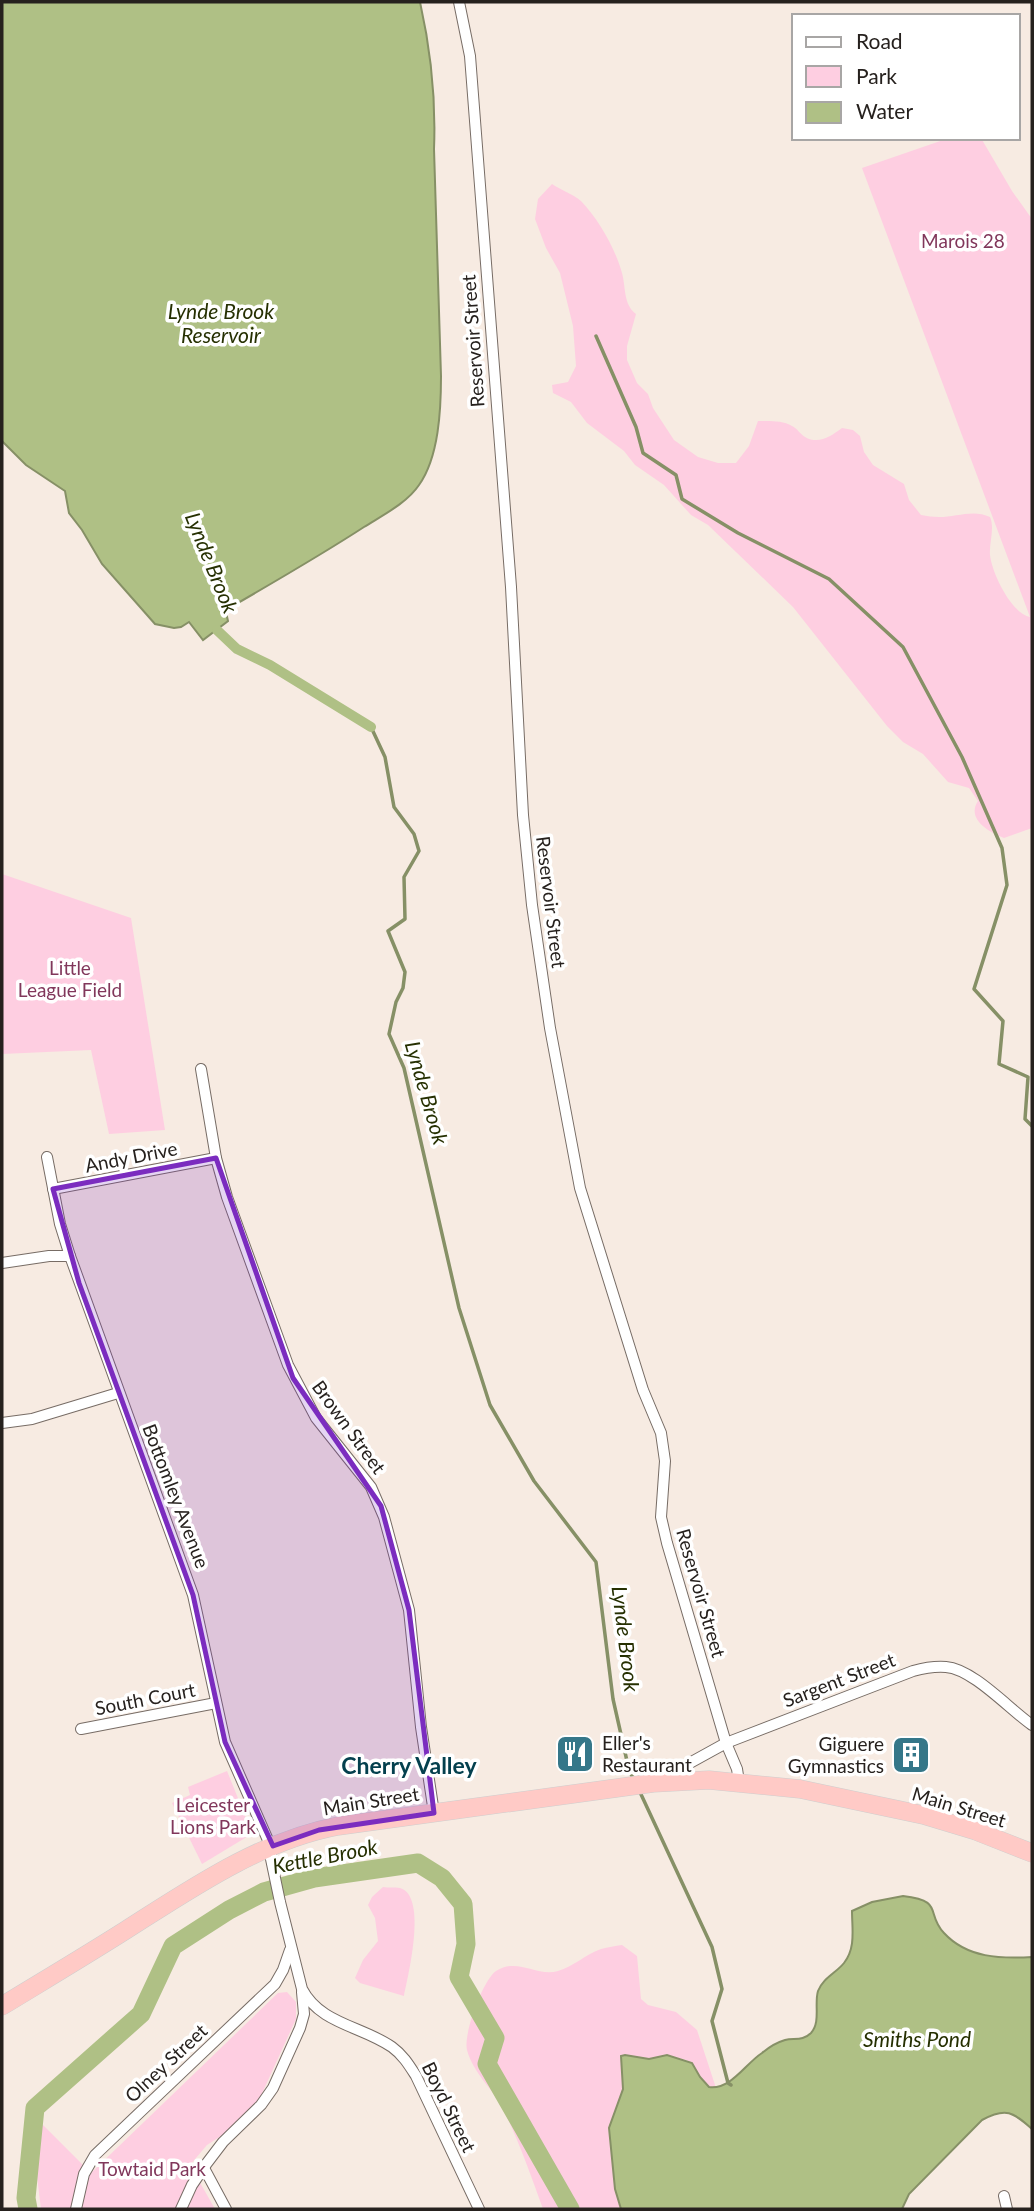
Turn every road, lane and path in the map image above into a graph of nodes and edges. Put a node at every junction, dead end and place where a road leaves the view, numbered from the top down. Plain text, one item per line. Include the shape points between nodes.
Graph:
1 (459, 2) edge
2 (201, 1069) dead end
3 (47, 1157) dead end
4 (216, 1158) junction
5 (53, 1189) junction
6 (70, 1256) junction
7 (2, 1263) edge
8 (118, 1393) junction
9 (2, 1423) edge
10 (216, 1703) junction
11 (1032, 1725) edge
12 (81, 1729) dead end
13 (726, 1743) junction
14 (739, 1782) junction
15 (640, 1784) junction
16 (434, 1813) junction
17 (271, 1847) junction
18 (1032, 1853) edge
19 (290, 1947) junction
20 (302, 1989) junction
21 (2, 2006) edge
22 (204, 2168) junction
23 (1004, 2196) dead end
24 (76, 2209) edge
25 (181, 2209) edge
26 (226, 2209) edge
27 (477, 2209) edge
28 (1007, 2209) edge

1 - 13 street, Reservoir Street via 469,45 511,587 525,837 544,991 580,1188 643,1390 661,1433 663,1525
2 - 4 street, Brown Street
3 - 5 street, Bottomley Avenue
4 - 5 street, Andy Drive
4 - 16 street, Brown Street via 234,1223 293,1378 316,1418 381,1506 409,1609
5 - 6 street, Bottomley Avenue
6 - 7 street
6 - 8 street, Bottomley Avenue
8 - 9 street via 32,1419
8 - 10 street, Bottomley Avenue via 190,1585
10 - 12 street, South Court
10 - 17 street, Bottomley Avenue via 225,1742
11 - 13 street, Sargent Street via 970,1675 938,1666 913,1671
13 - 14 street, Reservoir Street
13 - 15 street, Sargent Street
14 - 15 highway, Main Street
14 - 18 highway, Main Street via 800,1789 923,1815
15 - 16 highway, Main Street
16 - 17 highway, Main Street via 319,1830
17 - 19 street, Bottomley Avenue
17 - 21 highway, Main Street via 197,1885
19 - 20 street, Bottomley Avenue
19 - 24 street, Olney Street via 275,1984 95,2155 83,2174
20 - 22 street via 300,2028 273,2088
20 - 27 street, Boyd Street via 324,2014 389,2045 406,2060
22 - 25 street
22 - 26 street
23 - 28 street

